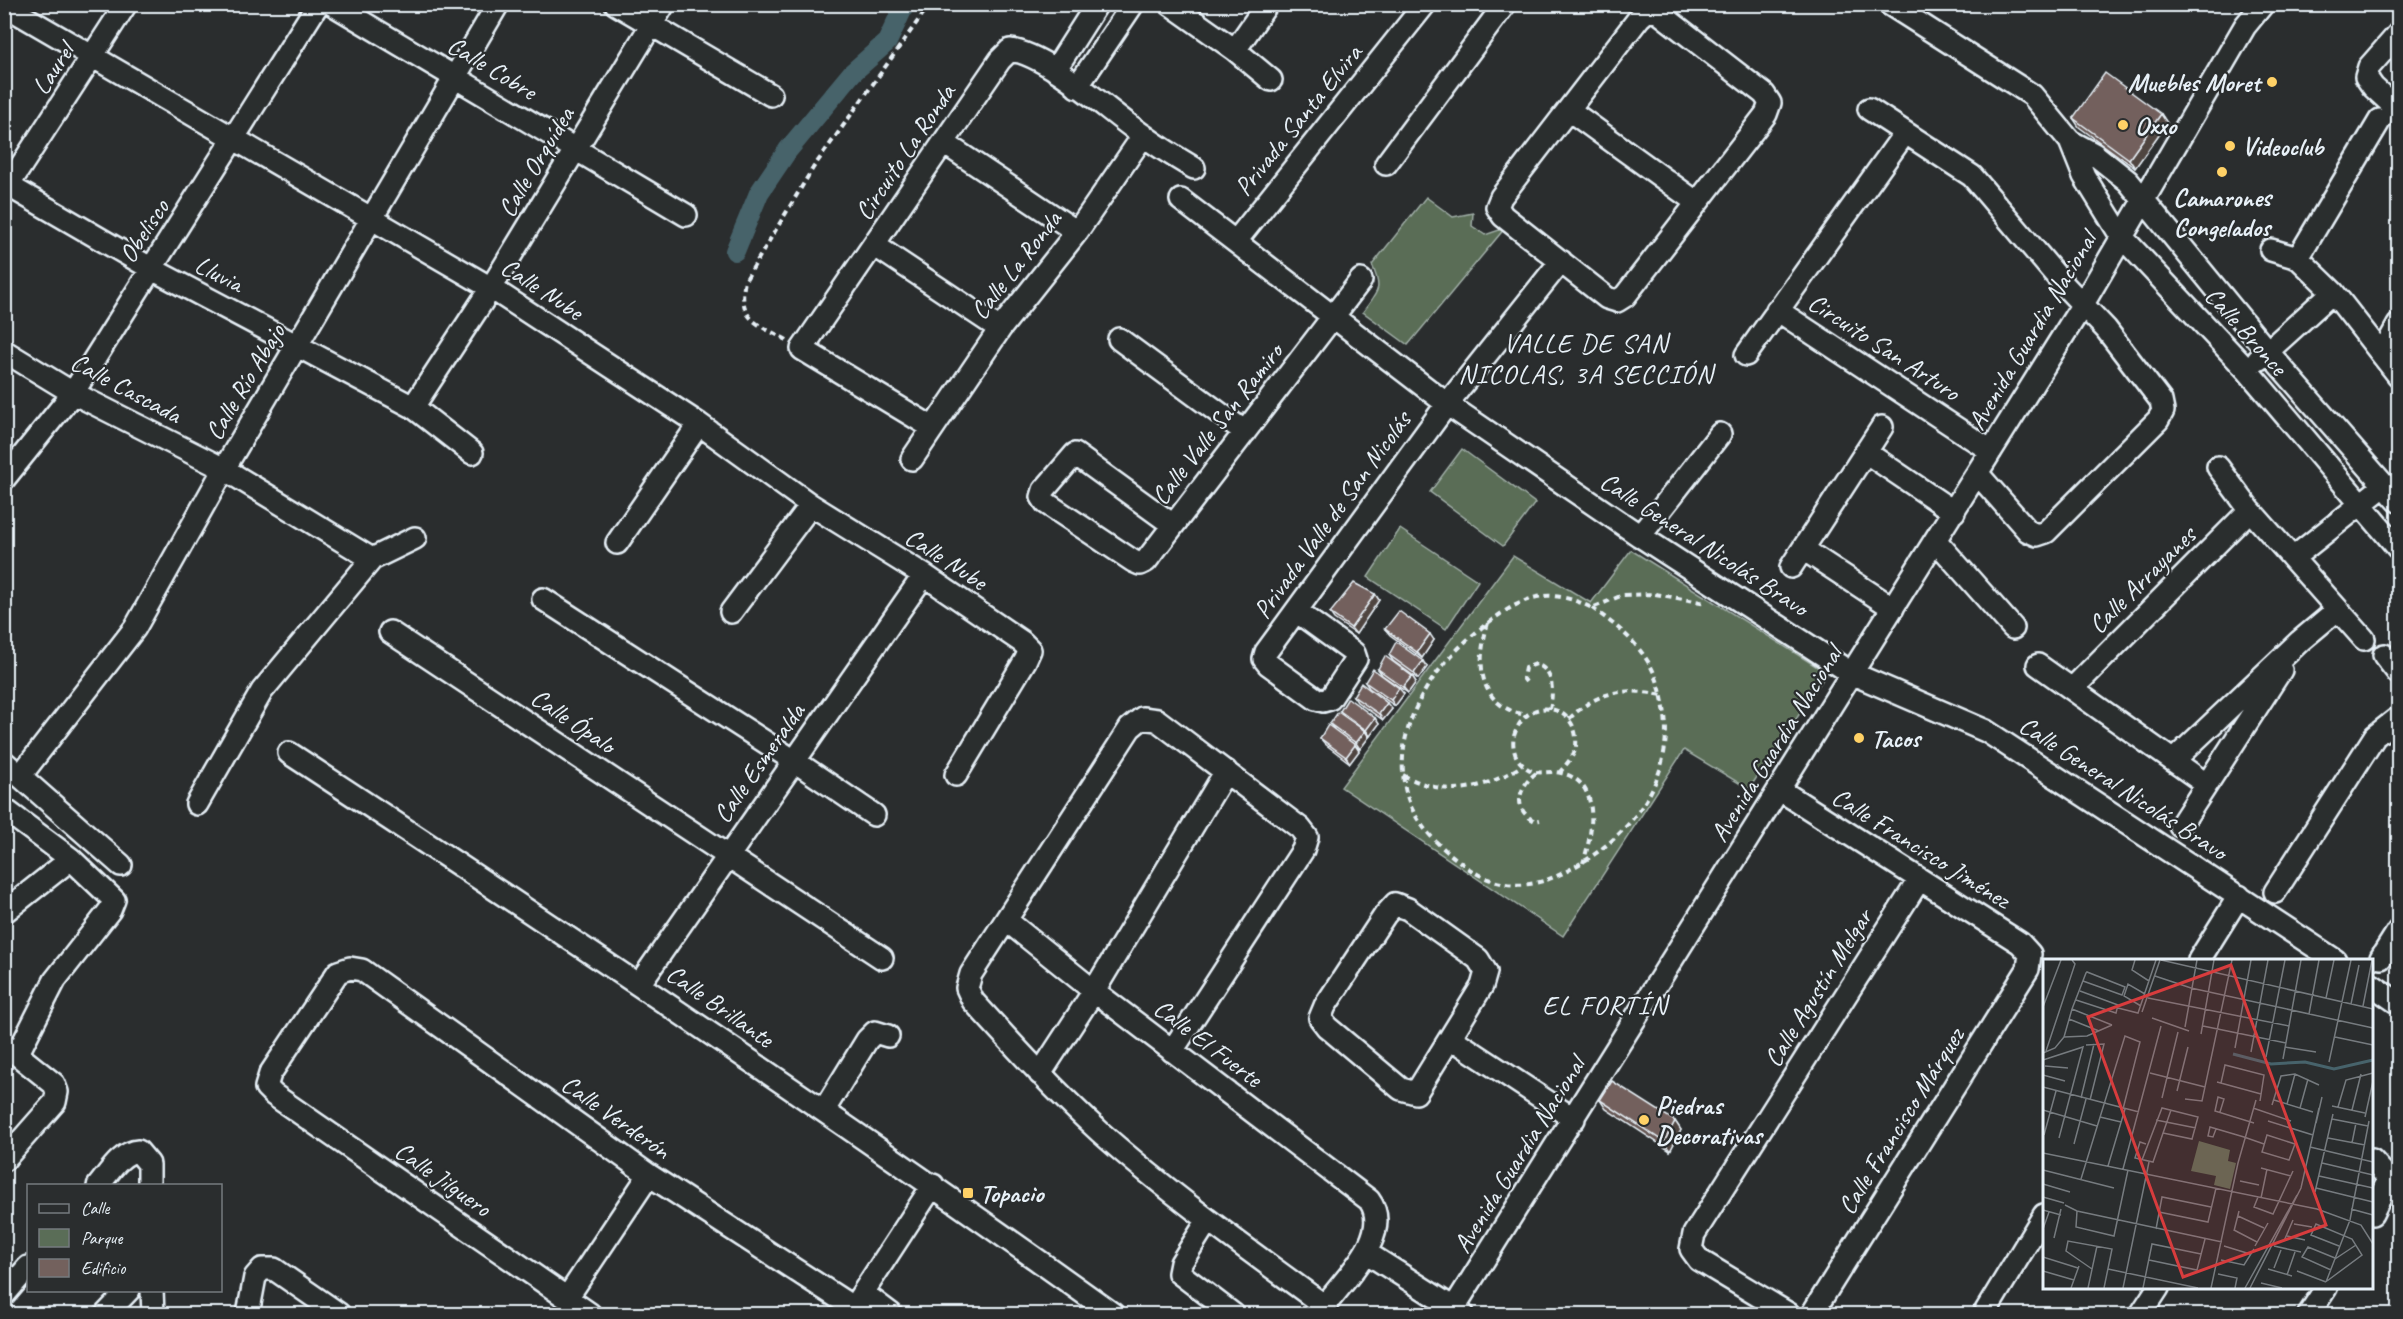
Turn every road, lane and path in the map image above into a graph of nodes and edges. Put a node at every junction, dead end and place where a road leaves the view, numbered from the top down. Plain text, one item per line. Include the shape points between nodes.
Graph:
1 (126, 4) edge
2 (318, 4) edge
3 (332, 4) edge
4 (498, 4) edge
5 (616, 4) edge
6 (664, 4) edge
7 (930, 4) edge
8 (1097, 4) edge
9 (1133, 4) edge
10 (1170, 4) edge
11 (1267, 4) edge
12 (1425, 4) edge
13 (1505, 4) edge
14 (1889, 4) edge
15 (2263, 4) edge
16 (4, 5) edge
17 (651, 25) junction
18 (2398, 34) edge
19 (1235, 50) junction
20 (93, 57) junction
21 (1055, 70) junction
22 (455, 77) junction
23 (1271, 80) dead end
24 (1077, 87) junction
25 (771, 95) dead end
26 (1869, 109) dead end
27 (1569, 110) junction
28 (2389, 115) edge
29 (1905, 134) junction
30 (1143, 136) junction
31 (235, 139) junction
32 (2070, 141) junction
33 (944, 143) junction
34 (576, 149) junction
35 (1386, 164) dead end
36 (1194, 168) dead end
37 (6, 187) edge
38 (2143, 198) junction
39 (1181, 200) dead end
40 (1696, 202) junction
41 (686, 215) dead end
42 (371, 218) junction
43 (1077, 232) junction
44 (2121, 236) junction
45 (1236, 241) junction
46 (874, 244) junction
47 (2271, 250) dead end
48 (2298, 258) junction
49 (1561, 261) junction
50 (152, 269) junction
51 (1361, 280) dead end
52 (491, 288) junction
53 (2333, 292) junction
54 (2083, 304) junction
55 (1778, 310) junction
56 (1335, 316) junction
57 (2398, 326) edge
58 (1000, 329) junction
59 (1119, 339) dead end
60 (298, 345) junction
61 (802, 348) junction
62 (4, 351) edge
63 (2267, 351) junction
64 (2383, 352) junction
65 (1746, 356) dead end
66 (2247, 370) junction
67 (2398, 375) edge
68 (73, 393) junction
69 (1447, 404) junction
70 (413, 407) junction
71 (699, 424) junction
72 (1882, 427) dead end
73 (933, 428) junction
74 (1245, 432) junction
75 (1720, 434) dead end
76 (1991, 451) junction
77 (472, 453) dead end
78 (1867, 453) junction
79 (912, 459) dead end
80 (2218, 467) dead end
81 (224, 469) junction
82 (1977, 473) junction
83 (4, 479) edge
84 (2392, 493) edge
85 (811, 505) junction
86 (2362, 505) junction
87 (2250, 510) junction
88 (1954, 512) junction
89 (1173, 525) junction
90 (1640, 536) junction
91 (415, 538) dead end
92 (1936, 541) junction
93 (616, 543) dead end
94 (2398, 548) edge
95 (1803, 549) junction
96 (2293, 558) junction
97 (372, 559) junction
98 (1791, 567) dead end
99 (924, 575) junction
100 (543, 599) dead end
101 (1714, 606) dead end
102 (1592, 608) junction
103 (1893, 608) junction
104 (2337, 610) junction
105 (1296, 611) junction
106 (731, 612) dead end
107 (1489, 622) junction
108 (2013, 628) dead end
109 (390, 632) dead end
110 (2364, 639) dead end
111 (2300, 641) junction
112 (2384, 655) dead end
113 (2038, 665) dead end
114 (1851, 673) junction
115 (2398, 673) edge
116 (1526, 682) dead end
117 (2073, 688) junction
118 (1662, 695) junction
119 (1550, 710) junction
120 (1526, 716) junction
121 (2398, 718) edge
122 (1569, 719) junction
123 (289, 753) dead end
124 (794, 760) junction
125 (2174, 760) junction
126 (1522, 765) junction
127 (13, 769) edge
128 (1226, 771) junction
129 (1560, 772) junction
130 (1536, 773) junction
131 (956, 775) dead end
132 (1403, 775) junction
133 (2206, 784) junction
134 (1780, 790) junction
135 (196, 804) dead end
136 (4, 809) edge
137 (874, 815) dead end
138 (1540, 819) dead end
139 (2180, 826) dead end
140 (727, 856) junction
141 (71, 859) junction
142 (1583, 863) junction
143 (121, 865) dead end
144 (1919, 880) junction
145 (2275, 892) dead end
146 (2239, 896) junction
147 (4, 912) edge
148 (1006, 920) junction
149 (2398, 931) edge
150 (2030, 954) joint
151 (882, 958) dead end
152 (2381, 958) dead end
153 (2200, 959) edge
154 (2334, 959) edge
155 (640, 983) junction
156 (2373, 986) edge
157 (1094, 991) junction
158 (2398, 1003) edge
159 (888, 1036) dead end
160 (1451, 1038) junction
161 (11, 1049) edge
162 (1173, 1051) junction
163 (1040, 1074) junction
164 (267, 1087) joint
165 (825, 1110) junction
166 (1574, 1119) junction
167 (4, 1160) edge
168 (2373, 1161) edge
169 (650, 1174) junction
170 (99, 1184) edge
171 (149, 1184) edge
172 (933, 1185) junction
173 (2373, 1212) edge
174 (2043, 1217) edge
175 (1208, 1220) junction
176 (1367, 1253) junction
177 (27, 1268) edge
178 (2157, 1289) edge
179 (2325, 1289) edge
180 (127, 1292) edge
181 (152, 1292) edge
182 (4, 1295) edge
183 (567, 1298) junction
184 (855, 1305) edge
185 (1322, 1310) edge
186 (1455, 1312) edge
187 (106, 1314) edge
188 (153, 1314) edge
189 (248, 1314) edge
190 (339, 1314) edge
191 (590, 1314) edge
192 (891, 1314) edge
193 (1113, 1314) edge
194 (1233, 1314) edge
195 (1789, 1314) edge
196 (1812, 1314) edge
197 (1984, 1314) edge
198 (2141, 1314) edge
199 (2309, 1314) edge

1 - 20 street, Laurel
2 - 31 street, Obelisco
3 - 22 street, Calle Cobre
4 - 22 street, Calle Río Abajo
5 - 17 street
6 - 17 street, Calle Orquídea
7 - 61 path via 813,168 745,281 741,299 754,322
8 - 21 street
9 - 24 street
10 - 19 street
11 - 19 street
12 - 45 street, Privada Santa Elvira
13 - 35 street
14 - 32 street, Calle Bronce via 2032,95
15 - 38 street, Avenida Guardia Nacional via 2245,26
16 - 20 street, Calle Nube
17 - 25 street
17 - 34 street, Calle Orquídea
18 - 28 street via 2369,67 2366,77
19 - 23 street
20 - 31 street, Calle Nube
20 - 37 street, Laurel
21 - 24 street, Circuito La Ronda
21 - 33 street, Circuito La Ronda via 1022,51 1010,50
22 - 34 street, Calle Cobre
22 - 42 street, Calle Río Abajo
24 - 30 street
26 - 29 street
27 - 40 street
27 - 40 street via 1638,18 1648,10 1658,12 1764,94 1770,103 1766,114
27 - 49 street via 1497,207 1503,216
28 - 48 street
29 - 54 street via 1972,176
29 - 55 street, Circuito San Arturo
30 - 36 street
30 - 43 street, Calle La Ronda
31 - 42 street, Calle Nube
31 - 50 street, Obelisco
32 - 38 street, Calle Bronce via 2115,170
32 - 44 street, Calle Bronce via 2084,176
33 - 43 street
33 - 46 street, Circuito La Ronda
34 - 41 street, Calle Cobre
34 - 52 street, Calle Orquídea
37 - 50 street, Lluvia
38 - 44 street, Avenida Guardia Nacional
38 - 63 street, Calle Bronce
39 - 45 street, Calle General Nicolás Bravo
40 - 49 street via 1625,296 1617,301 1607,298
42 - 52 street, Calle Nube
42 - 60 street, Calle Río Abajo
43 - 58 street, Calle La Ronda
44 - 54 street, Avenida Guardia Nacional
44 - 66 street, Calle Bronce
45 - 56 street, Calle General Nicolás Bravo
46 - 58 street
46 - 61 street, Circuito La Ronda
47 - 48 street
48 - 53 street
49 - 69 street, Privada Valle de San Nicolás
50 - 60 street, Lluvia
50 - 68 street, Obelisco
51 - 56 street, Calle Valle San Ramiro
52 - 70 street, Calle Orquídea
52 - 71 street, Calle Nube
53 - 63 street
53 - 64 street
54 - 76 street, Avenida Guardia Nacional
54 - 82 street via 2161,401 2163,411 2046,532 2037,535 2028,531
55 - 65 street, Circuito San Arturo
55 - 76 street, Circuito San Arturo
56 - 69 street, Calle General Nicolás Bravo
56 - 74 street, Calle Valle San Ramiro
57 - 64 street
58 - 73 street, Calle La Ronda
59 - 74 street
60 - 70 street, Lluvia
60 - 81 street, Calle Río Abajo
61 - 73 street
62 - 68 street, Calle Cascada
63 - 66 street
63 - 84 street, Calle Bronce
64 - 67 street
66 - 86 street, Calle Bronce
68 - 81 street, Calle Cascada
68 - 83 street, Obelisco
69 - 90 street, Calle General Nicolás Bravo
69 - 105 street, Privada Valle de San Nicolás
70 - 77 street, Lluvia
71 - 85 street, Calle Nube
71 - 93 street
72 - 78 street
73 - 79 street, Calle La Ronda
74 - 89 street, Calle Valle San Ramiro
75 - 90 street
76 - 82 street, Avenida Guardia Nacional
78 - 88 street
78 - 95 street
80 - 87 street
81 - 97 street, Calle Cascada
81 - 127 street, Calle Río Abajo via 135,628
82 - 88 street, Avenida Guardia Nacional
84 - 86 street
85 - 99 street, Calle Nube
85 - 106 street
86 - 94 street, Calle Bronce
86 - 96 street
87 - 96 street
87 - 117 street, Calle Arrayanes
88 - 92 street, Avenida Guardia Nacional
89 - 89 street, Calle Valle San Ramiro via 1140,564 1042,497 1075,454
90 - 114 street, Calle General Nicolás Bravo
91 - 97 street
92 - 103 street, Avenida Guardia Nacional
92 - 108 street
95 - 98 street
95 - 103 street
96 - 104 street
97 - 135 street via 262,692
99 - 124 street, Calle Esmeralda
99 - 131 street, Calle Nube via 1030,650
100 - 124 street
101 - 102 path via 1655,594 1623,596
102 - 107 path via 1573,599 1552,596 1511,607
102 - 118 path via 1644,654
103 - 114 street, Avenida Guardia Nacional
104 - 110 street
104 - 111 street
105 - 105 street, Privada Valle de San Nicolás via 1354,653 1354,666 1330,699 1317,699 1264,659
107 - 120 path via 1481,665 1487,688 1506,711
107 - 132 path via 1464,640 1426,688 1406,738
109 - 140 street, Calle Ópalo
111 - 125 street
111 - 133 street
112 - 115 street
113 - 117 street
114 - 134 street, Avenida Guardia Nacional
114 - 146 street, Calle General Nicolás Bravo via 1986,731
116 - 119 path via 1525,668 1536,664 1544,668 1553,690
117 - 125 street
118 - 122 path via 1616,691 1581,707
118 - 142 path via 1666,746 1661,772 1645,805 1631,822
119 - 120 path via 1532,710
119 - 122 path
120 - 126 path via 1518,723 1513,741
121 - 145 street via 2375,736
122 - 129 path via 1576,747
123 - 155 street, Calle Brillante
124 - 137 street
124 - 140 street, Calle Esmeralda
125 - 133 street
126 - 130 path
126 - 132 path via 1500,778 1458,790 1426,787
127 - 143 street
128 - 148 street via 1157,720 1142,718 1130,728
128 - 157 street
128 - 162 street via 1307,837 1303,850
129 - 130 path
129 - 142 path via 1584,788 1592,809 1592,834
130 - 138 path via 1527,780 1519,802 1528,818
132 - 142 path via 1413,812 1424,829 1485,880 1501,885 1529,885
133 - 139 street
134 - 144 street, Calle Francisco Jiménez
134 - 166 street, Avenida Guardia Nacional
136 - 141 street
140 - 151 street, Calle Ópalo
140 - 155 street, Calle Esmeralda
141 - 147 street
141 - 161 street via 114,900 55,980
144 - 150 street, Calle Francisco Jiménez via 2020,943
144 - 195 street, Calle Agustín Melgar via 1694,1234 1691,1249 1699,1260
146 - 153 street
146 - 154 street, Calle General Nicolás Bravo
148 - 157 street, Calle El Fuerte
148 - 163 street via 971,974 967,988 973,1001
149 - 152 street
150 - 196 street, Calle Francisco Márquez via 2028,969
155 - 165 street, Calle Brillante
156 - 158 street
157 - 162 street, Calle El Fuerte
157 - 163 street
159 - 165 street via 875,1032 867,1040
160 - 160 street via 1416,1093 1401,1089 1320,1018 1395,904 1408,909 1478,959 1486,972 1482,986
160 - 166 street
161 - 167 street via 54,1084 57,1092 55,1102
162 - 176 street, Calle El Fuerte via 1370,1200 1376,1209 1377,1223
163 - 175 street via 1101,1132
164 - 169 street, Calle Verderón via 270,1074 338,972 362,970
164 - 183 street, Calle Jilguero
165 - 172 street, Calle Brillante
166 - 186 street, Avenida Guardia Nacional
168 - 173 street via 2389,1179
169 - 183 street
169 - 184 street, Calle Verderón
170 - 171 street via 123,1156 138,1151 149,1164
172 - 184 street
172 - 193 street, Calle Brillante
174 - 197 street
175 - 185 street
175 - 194 street via 1181,1263 1179,1273
176 - 185 street
176 - 186 street
177 - 182 street
178 - 198 street
179 - 199 street
180 - 187 street
181 - 188 street
183 - 191 street, Calle Jilguero
184 - 192 street, Calle Verderón
189 - 190 street via 255,1277 262,1269 274,1269

